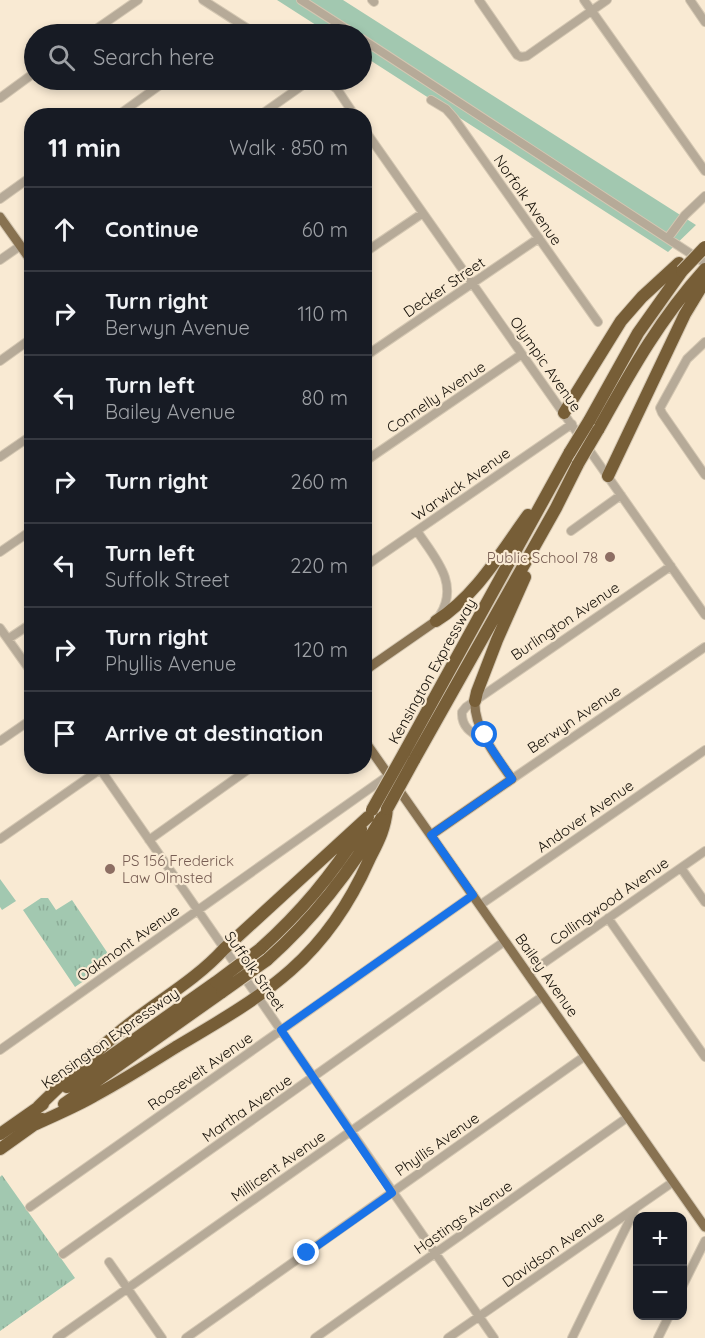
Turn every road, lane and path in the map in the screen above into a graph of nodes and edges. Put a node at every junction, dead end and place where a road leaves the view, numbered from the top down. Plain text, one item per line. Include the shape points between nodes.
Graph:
1 (138, 0) edge
2 (203, 0) edge
3 (302, 0) edge
4 (479, 0) edge
5 (584, 0) edge
6 (607, 0) edge
7 (690, 0) edge
8 (592, 10) junction
9 (705, 22) edge
10 (103, 24) edge
11 (240, 24) edge
12 (339, 24) edge
13 (372, 46) edge
14 (24, 80) edge
15 (153, 90) edge
16 (296, 90) edge
17 (337, 90) edge
18 (0, 98) edge
19 (431, 100) dead end
20 (128, 108) edge
21 (270, 108) edge
22 (349, 108) edge
23 (372, 145) edge
24 (705, 171) edge
25 (24, 182) edge
26 (705, 196) edge
27 (0, 199) edge
28 (423, 213) junction
29 (0, 217) edge
30 (539, 238) junction
31 (668, 238) junction
32 (20, 246) junction
33 (705, 246) edge
34 (372, 248) edge
35 (24, 251) edge
36 (0, 260) edge
37 (705, 263) edge
38 (681, 267) junction
39 (702, 278) edge
40 (472, 283) junction
41 (598, 322) dead end
42 (705, 342) edge
43 (24, 344) edge
44 (372, 352) edge
45 (522, 354) junction
46 (0, 361) edge
47 (564, 413) junction
48 (572, 424) junction
49 (593, 425) junction
50 (24, 441) edge
51 (372, 457) edge
52 (0, 458) edge
53 (557, 475) junction
54 (705, 475) edge
55 (608, 476) junction
56 (621, 495) junction
57 (556, 508) junction
58 (417, 531) junction
59 (571, 531) dead end
60 (24, 536) edge
61 (0, 552) edge
62 (372, 562) edge
63 (671, 566) junction
64 (705, 615) edge
65 (436, 621) junction
66 (0, 628) edge
67 (24, 628) edge
68 (8, 639) junction
69 (705, 647) edge
70 (24, 662) edge
71 (372, 665) edge
72 (475, 701) junction
73 (24, 724) edge
74 (0, 741) edge
75 (487, 742) junction
76 (705, 750) edge
77 (372, 751) edge
78 (409, 756) junction
79 (92, 774) edge
80 (105, 774) edge
81 (242, 774) edge
82 (389, 775) junction
83 (512, 779) junction
84 (376, 819) junction
85 (431, 835) junction
86 (0, 839) edge
87 (149, 840) junction
88 (705, 851) edge
89 (681, 868) junction
90 (473, 895) junction
91 (705, 902) edge
92 (480, 905) junction
93 (196, 910) junction
94 (608, 918) junction
95 (505, 941) junction
96 (224, 949) junction
97 (528, 974) junction
98 (219, 987) junction
99 (543, 996) junction
100 (258, 997) junction
101 (281, 1030) junction
102 (0, 1050) edge
103 (585, 1056) junction
104 (705, 1057) edge
105 (312, 1078) junction
106 (38, 1107) junction
107 (628, 1117) junction
108 (36, 1124) junction
109 (350, 1132) junction
110 (0, 1134) edge
111 (0, 1149) edge
112 (673, 1182) junction
113 (392, 1193) junction
114 (30, 1207) dead end
115 (635, 1208) junction
116 (705, 1227) edge
117 (705, 1241) edge
118 (435, 1253) junction
119 (63, 1254) dead end
120 (109, 1262) dead end
121 (687, 1277) edge
122 (128, 1288) junction
123 (479, 1316) junction
124 (667, 1320) edge
125 (57, 1338) edge
126 (162, 1338) edge
127 (186, 1338) edge
128 (315, 1338) edge
129 (448, 1338) edge
130 (494, 1338) edge
131 (572, 1338) edge
132 (658, 1338) edge

1 - 10 street
2 - 11 street
3 - 12 street
4 - 8 street via 517,55 524,57
5 - 8 street
6 - 8 street
7 - 9 street
8 - 24 street
13 - 31 street
14 - 18 street
15 - 20 street
16 - 21 street
17 - 22 street
19 - 30 street, Norfolk Avenue via 454,118
23 - 28 street, Olympic Avenue
25 - 27 street
26 - 31 street via 685,214
28 - 34 street
28 - 40 street, Olympic Avenue
29 - 32 main road
30 - 40 street, Decker Street
30 - 41 street, Norfolk Avenue
31 - 37 street
32 - 35 main road
32 - 36 street
33 - 38 highway
38 - 47 highway via 642,297 621,321
38 - 49 highway, Kensington Expressway via 638,333
39 - 49 highway, Kensington Expressway via 673,305
39 - 55 highway
40 - 44 street, Decker Street
40 - 45 street, Olympic Avenue
42 - 54 street via 687,359 660,408
43 - 46 street
45 - 47 street, Olympic Avenue
45 - 51 street, Connelly Avenue
47 - 48 street, Olympic Avenue
48 - 55 street, Olympic Avenue
48 - 58 street, Warwick Avenue
49 - 53 highway, Kensington Expressway, bridge
49 - 57 highway, Kensington Expressway, bridge
50 - 52 street
53 - 65 highway via 478,583
53 - 78 highway, Kensington Expressway
55 - 56 street, Olympic Avenue
56 - 59 street
56 - 63 street, Olympic Avenue
57 - 72 highway via 496,640
57 - 78 highway, Kensington Expressway
58 - 62 street, Warwick Avenue
58 - 65 street via 441,567 448,588 447,601
60 - 61 street
63 - 64 street, Olympic Avenue
63 - 72 street, Burlington Avenue
65 - 71 main road
66 - 68 street
67 - 68 street
68 - 70 street
69 - 83 street, Berwyn Avenue
72 - 75 main road via 476,718
72 - 75 street via 462,712 463,723
73 - 74 street
75 - 83 main road
76 - 92 street, Andover Avenue
77 - 82 main road, Bailey Avenue
78 - 84 highway, Kensington Expressway, bridge
78 - 84 highway, Kensington Expressway, bridge via 387,809
79 - 86 street
80 - 87 street, Suffolk Street
81 - 87 street
82 - 85 main road, Bailey Avenue
82 - 93 street, Oakmont Avenue
83 - 85 main road, Berwyn Avenue
84 - 96 highway
84 - 98 highway, Kensington Expressway, bridge via 336,888 314,914
84 - 100 highway via 359,884 327,934 298,965
85 - 90 main road, Bailey Avenue
87 - 93 street, Suffolk Street
88 - 89 street, Collingwood Avenue
89 - 91 street
89 - 94 street, Collingwood Avenue
90 - 92 main road, Bailey Avenue
90 - 101 street, Roosevelt Avenue
92 - 95 main road, Bailey Avenue
93 - 96 street, Suffolk Street
93 - 102 street, Oakmont Avenue
94 - 97 street, Collingwood Avenue
94 - 104 street
95 - 97 main road, Bailey Avenue
95 - 105 street, Martha Avenue
96 - 100 street, Suffolk Street
96 - 106 highway via 203,970 107,1042
97 - 99 main road, Bailey Avenue
98 - 106 highway, Kensington Expressway
98 - 108 highway, Kensington Expressway
99 - 103 main road, Bailey Avenue
99 - 109 street, Millicent Avenue
100 - 101 street, Suffolk Street
100 - 108 highway via 92,1098
101 - 105 street, Suffolk Street
101 - 114 street, Roosevelt Avenue
103 - 107 main road, Bailey Avenue
103 - 113 street, Phyllis Avenue
105 - 109 street, Suffolk Street
105 - 119 street, Martha Avenue
106 - 110 highway, Kensington Expressway
107 - 112 main road, Bailey Avenue
107 - 118 street, Hastings Avenue
108 - 111 highway, Kensington Expressway
109 - 113 street, Suffolk Street
109 - 122 street, Millicent Avenue
112 - 115 street, Davidson Avenue
112 - 116 main road, Bailey Avenue
113 - 118 street, Suffolk Street
113 - 127 street, Phyllis Avenue
115 - 123 street, Davidson Avenue
115 - 131 street
117 - 121 street
118 - 123 street, Suffolk Street
118 - 128 street, Hastings Avenue
120 - 122 street
122 - 125 street, Millicent Avenue
122 - 126 street
123 - 129 street, Davidson Avenue
123 - 130 street, Suffolk Street
124 - 132 street

